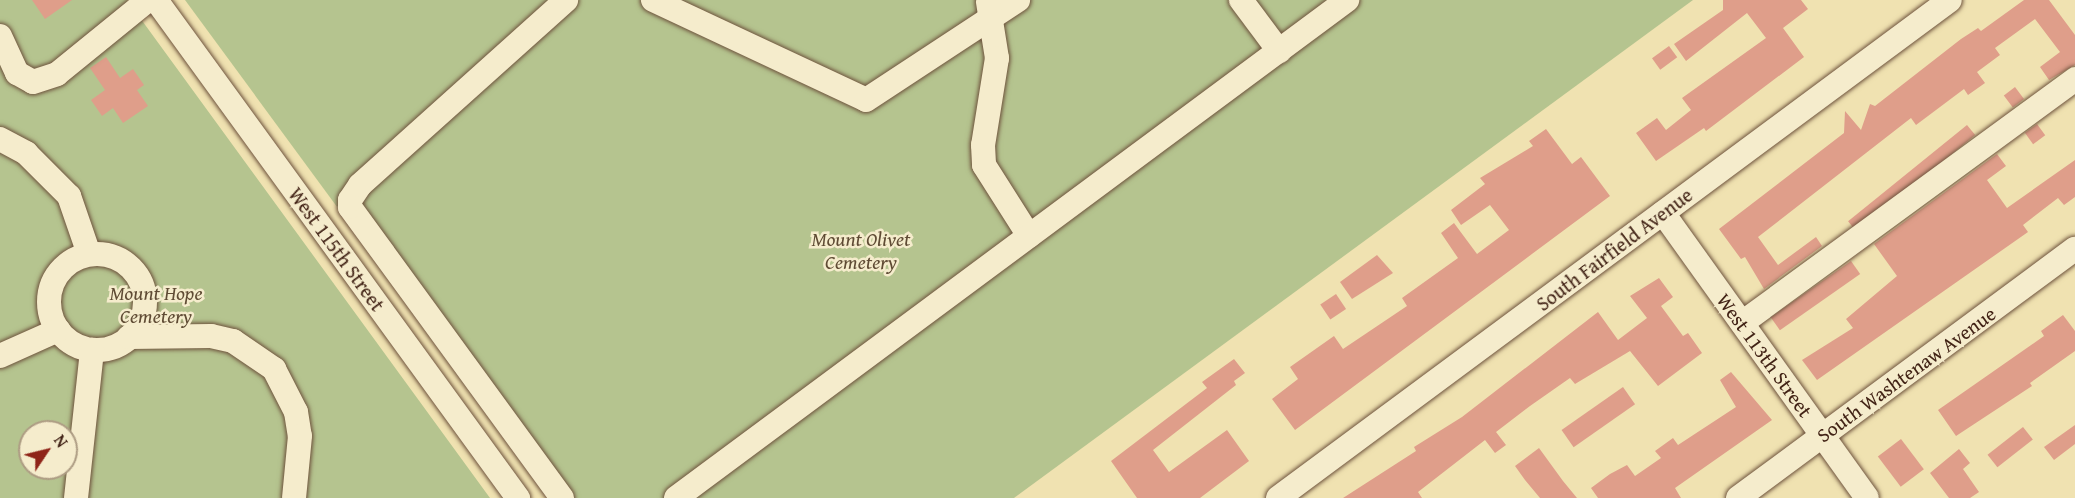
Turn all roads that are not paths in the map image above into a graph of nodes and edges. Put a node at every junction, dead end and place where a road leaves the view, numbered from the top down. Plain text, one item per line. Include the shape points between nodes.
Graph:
1 (148, 0) edge
2 (156, 0) edge
3 (566, 0) edge
4 (652, 0) edge
5 (1018, 0) edge
6 (1241, 0) edge
7 (1347, 0) edge
8 (1950, 0) edge
9 (989, 9) edge
10 (0, 36) edge
11 (1279, 51) junction
12 (2075, 79) edge
13 (0, 139) edge
14 (1663, 213) junction
15 (1029, 236) junction
16 (2075, 249) edge
17 (89, 254) junction
18 (1742, 323) junction
19 (58, 330) junction
20 (129, 337) junction
21 (92, 350) junction
22 (0, 356) edge
23 (1822, 435) junction
24 (76, 498) edge
25 (294, 498) edge
26 (519, 498) edge
27 (562, 498) edge
28 (676, 498) edge
29 (1278, 498) edge
30 (1738, 498) edge
31 (1868, 498) edge

1 - 10 street via 57,74 33,82 17,73
2 - 26 street, West 115th Street
3 - 27 street via 360,185 350,200 350,207
4 - 9 street via 866,100
5 - 9 street
6 - 11 street
7 - 11 street
8 - 14 street, South Fairfield Avenue
9 - 15 street via 997,58 983,145 984,165
11 - 15 street
12 - 18 street
13 - 17 street via 26,153 69,196
14 - 18 street, West 113th Street
14 - 29 street, South Fairfield Avenue
15 - 28 street
16 - 23 street, South Washtenaw Avenue
17 - 19 street via 67,264 52,283 49,299
17 - 20 street via 119,259 140,281 144,311
18 - 23 street, West 113th Street
19 - 21 street via 67,340
19 - 22 street
20 - 21 street
20 - 25 street via 211,336 233,342 273,369 296,412 300,436
21 - 24 street
23 - 30 street, South Washtenaw Avenue
23 - 31 street, West 113th Street

